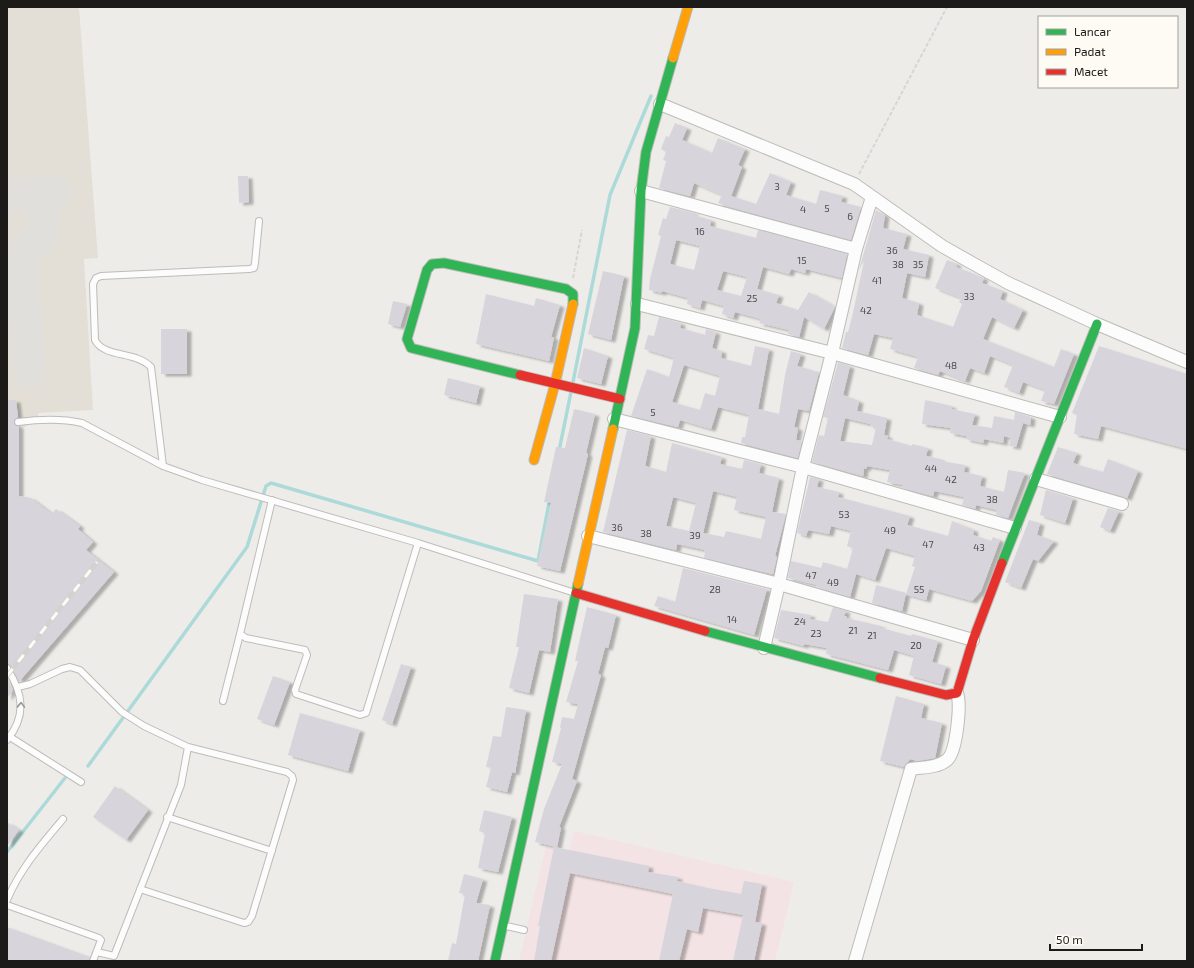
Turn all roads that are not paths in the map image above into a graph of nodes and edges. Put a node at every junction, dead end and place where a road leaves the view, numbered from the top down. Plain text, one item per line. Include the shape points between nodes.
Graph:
1 (688, 7) edge
2 (660, 104) junction
3 (641, 191) junction
4 (872, 197) junction
5 (259, 220) dead end
6 (856, 249) junction
7 (637, 304) junction
8 (1097, 324) junction
9 (832, 353) junction
10 (1187, 362) edge
11 (556, 384) junction
12 (620, 399) junction
13 (1060, 416) junction
14 (614, 419) junction
15 (18, 422) dead end
16 (534, 460) dead end
17 (163, 466) junction
18 (803, 467) junction
19 (1036, 479) junction
20 (272, 500) junction
21 (1122, 504) dead end
22 (1016, 528) junction
23 (588, 536) junction
24 (418, 543) junction
25 (780, 584) junction
26 (576, 593) junction
27 (240, 634) junction
28 (973, 640) junction
29 (764, 648) junction
30 (7, 668) edge
31 (10, 679) edge
32 (18, 687) junction
33 (957, 693) junction
34 (223, 701) dead end
35 (8, 739) edge
36 (188, 747) junction
37 (80, 782) dead end
38 (167, 817) junction
39 (63, 819) dead end
40 (272, 851) junction
41 (140, 889) junction
42 (7, 900) edge
43 (7, 905) edge
44 (502, 925) junction
45 (524, 930) dead end
46 (97, 952) junction
47 (94, 961) edge
48 (495, 961) edge
49 (855, 961) edge

1 - 2 main road
2 - 3 main road via 646,152
2 - 4 street via 854,184
3 - 6 street
3 - 7 main road
4 - 6 street
4 - 8 street via 972,264
5 - 17 lane via 254,268 249,270 101,276 96,278 93,284 95,340 98,347 137,357 151,367
6 - 9 street
7 - 9 street
7 - 12 main road via 635,328
8 - 10 street
8 - 13 main road
9 - 13 street
9 - 18 street
11 - 11 main road via 412,349 407,339 427,270 432,264 438,262 570,291 574,299
11 - 12 main road
11 - 16 main road
12 - 14 main road
13 - 19 main road
14 - 18 street
14 - 23 main road
15 - 17 lane via 39,419 82,423
17 - 20 lane
18 - 22 street
18 - 25 street
19 - 21 street
19 - 22 main road
20 - 24 lane
20 - 27 lane
22 - 28 main road
23 - 25 street
23 - 26 main road
24 - 26 lane
24 - 27 lane via 365,714 360,715 296,694 295,690 307,654 305,650 246,638
25 - 28 street
25 - 29 street
26 - 29 main road
26 - 44 main road
27 - 34 lane
28 - 33 main road
29 - 33 main road via 946,695
30 - 31 lane
31 - 32 lane
35 -> 32 lane via 17,724 21,708
32 - 36 lane via 62,669 70,667 80,670 122,712 144,726
33 - 49 street via 959,704 952,754 944,762 911,769
35 - 37 lane
36 - 38 lane via 184,775
36 - 40 lane via 287,772 292,776
38 - 40 lane
38 - 41 lane
39 - 42 lane via 31,857
40 - 41 lane via 248,922 244,923
41 - 46 lane via 114,956
43 - 46 lane via 96,936 101,940
44 - 45 lane
44 - 48 main road
46 - 47 lane

